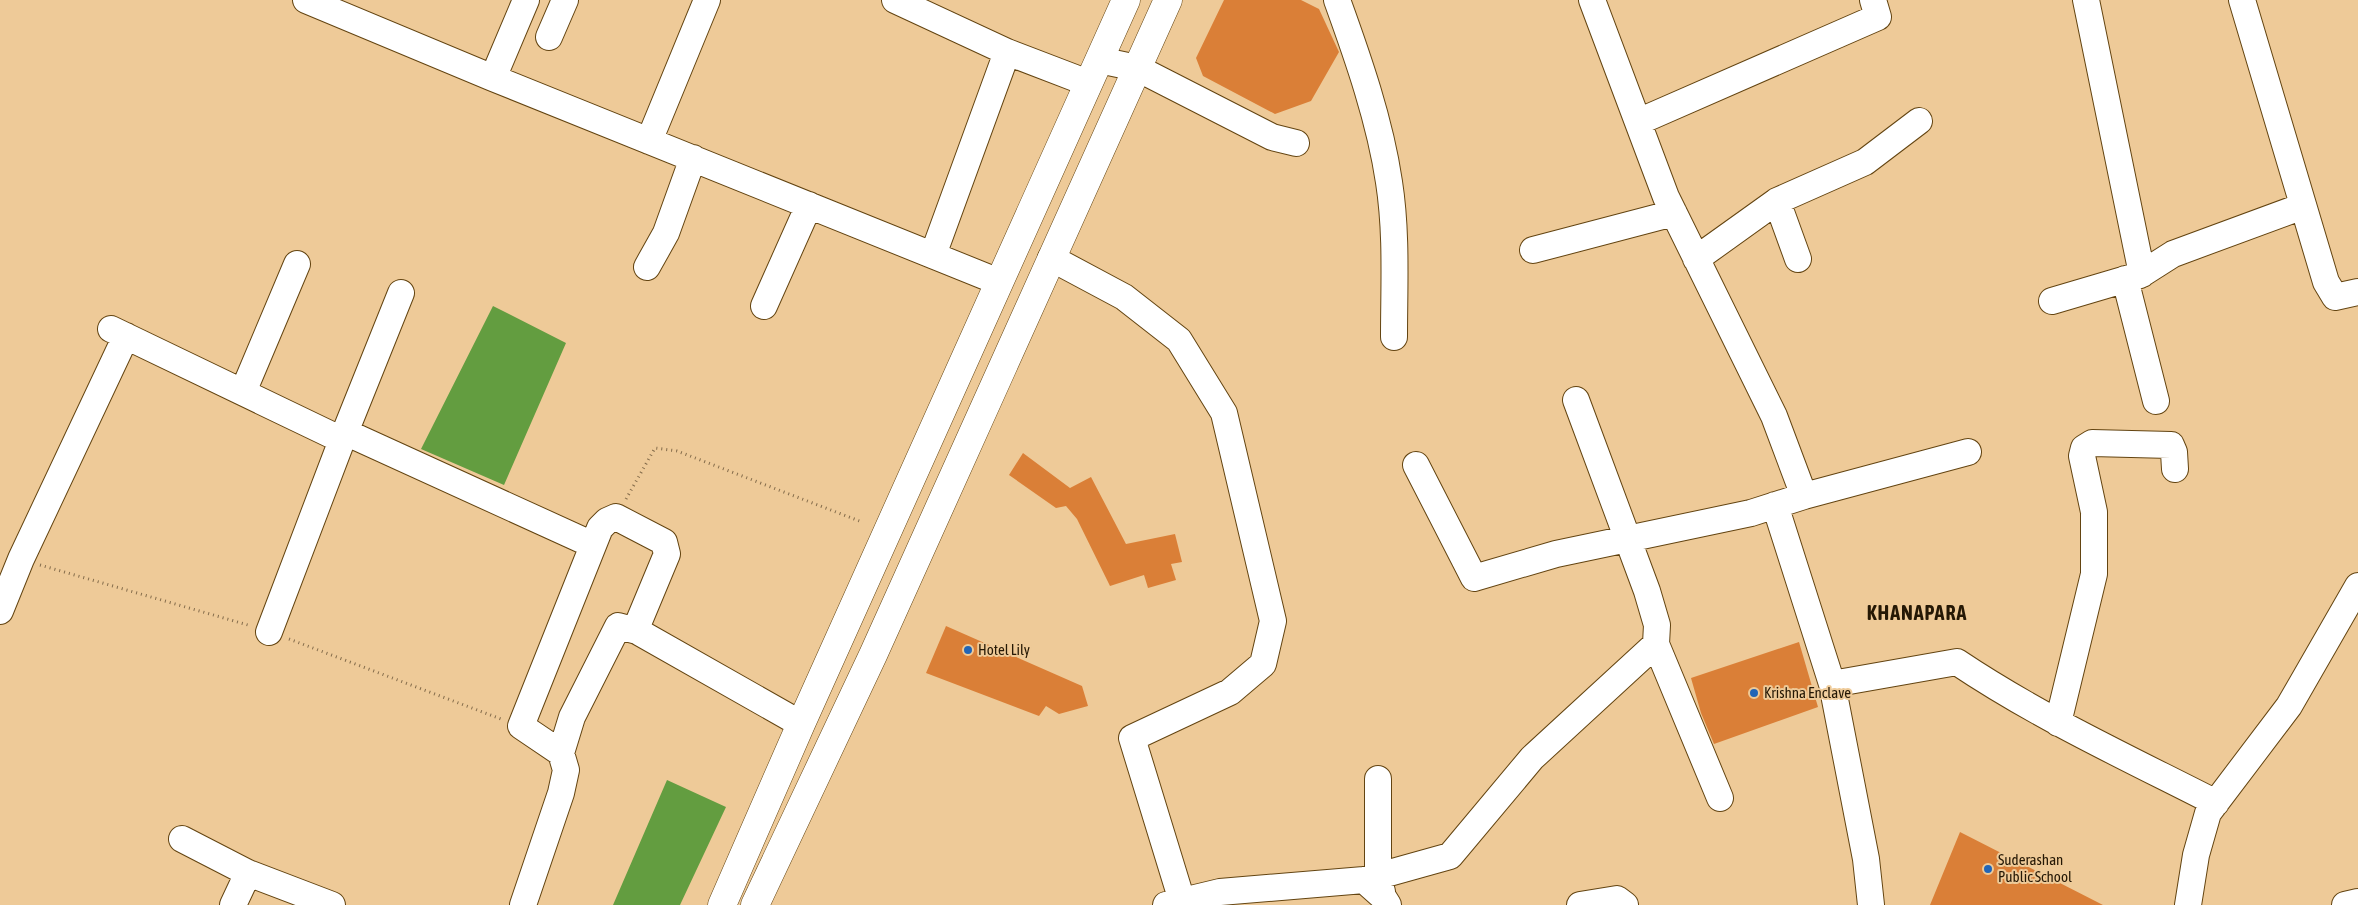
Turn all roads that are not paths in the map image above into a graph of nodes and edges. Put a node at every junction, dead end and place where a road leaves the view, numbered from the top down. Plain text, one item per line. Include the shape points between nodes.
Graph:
1 (306, 0) edge
2 (526, 0) edge
3 (565, 0) edge
4 (707, 0) edge
5 (895, 0) edge
6 (1126, 0) edge
7 (1168, 0) edge
8 (1337, 0) edge
9 (1592, 0) edge
10 (1873, 0) edge
11 (2086, 0) edge
12 (2242, 0) edge
13 (549, 37) dead end
14 (1007, 52) junction
15 (1137, 68) junction
16 (1094, 72) junction
17 (493, 78) junction
18 (1919, 121) dead end
19 (1638, 122) junction
20 (649, 140) junction
21 (1296, 143) dead end
22 (693, 158) junction
23 (1777, 201) junction
24 (809, 205) junction
25 (2303, 206) junction
26 (1674, 213) junction
27 (1533, 250) dead end
28 (933, 255) junction
29 (1051, 258) junction
30 (1696, 259) junction
31 (1798, 259) dead end
32 (297, 264) dead end
33 (647, 267) dead end
34 (2133, 276) junction
35 (999, 282) junction
36 (2358, 292) edge
37 (401, 293) dead end
38 (2052, 300) dead end
39 (764, 306) dead end
40 (1394, 337) dead end
41 (243, 392) junction
42 (1576, 400) dead end
43 (2156, 401) dead end
44 (343, 436) junction
45 (1968, 452) dead end
46 (1416, 465) dead end
47 (2175, 469) dead end
48 (1804, 496) junction
49 (1775, 505) junction
50 (1628, 539) junction
51 (593, 544) junction
52 (2358, 586) edge
53 (0, 611) edge
54 (637, 631) junction
55 (269, 632) dead end
56 (1656, 644) junction
57 (1832, 684) junction
58 (2058, 723) junction
59 (801, 724) junction
60 (561, 753) junction
61 (1378, 779) dead end
62 (1720, 798) dead end
63 (2216, 803) junction
64 (182, 839) dead end
65 (248, 873) junction
66 (1379, 893) edge
67 (2358, 902) edge
68 (1174, 903) edge
69 (234, 905) edge
70 (332, 905) edge
71 (523, 905) edge
72 (722, 905) edge
73 (755, 905) edge
74 (1580, 905) edge
75 (1625, 905) edge
76 (1871, 905) edge
77 (2188, 905) edge
78 (2345, 905) edge

1 - 17 street
2 - 17 street
3 - 13 street
4 - 20 street
5 - 14 street
6 - 16 main road
7 - 15 main road
8 - 40 street via 1365,80 1389,181 1394,225
9 - 19 street
10 - 19 street via 1878,17
11 - 34 street
12 - 25 street
14 - 16 street
14 - 28 street
15 - 16 street
15 - 21 street via 1272,136
15 - 29 main road
16 - 35 main road
17 - 20 street
18 - 23 street via 1865,162
19 - 26 street
20 - 22 street
22 - 24 street
22 - 33 street via 666,233
23 - 30 street
23 - 31 street
24 - 28 street
24 - 39 street
25 - 34 street via 2173,254
25 - 36 street via 2326,282 2335,296
26 - 27 street
26 - 30 street
28 - 35 street
29 - 68 street via 1124,297 1179,340 1224,413 1273,621 1263,664 1230,692 1132,738
29 - 73 main road via 873,655
30 - 48 street via 1774,416
32 - 41 street
34 - 38 street
34 - 43 street
35 - 59 main road
37 - 44 street
41 - 44 street
41 - 53 street via 118,332
42 - 50 street
44 - 51 street
44 - 55 street
45 - 48 street
46 - 50 street via 1474,578 1556,554
47 - 58 street via 2171,445 2092,443 2084,448 2082,456 2094,512 2094,574
48 - 49 street
49 - 50 street
49 - 57 street
50 - 56 street via 1647,591 1656,625
51 - 54 street via 600,528 616,517 664,542 667,554
51 - 60 street via 521,726
52 - 63 street via 2289,706
54 - 59 street
54 - 60 street via 618,626 572,717
56 - 62 street
56 - 66 street via 1532,758 1450,856
57 - 58 street via 1957,662 2005,694
57 - 76 street via 1866,859
58 - 63 street
59 - 72 main road
60 - 71 street via 566,770 561,793
61 - 66 street
63 - 77 street via 2208,813 2196,855
64 - 65 street
65 - 69 street
65 - 70 street
66 - 68 street via 1220,892
67 - 78 street
74 - 75 street via 1617,899

